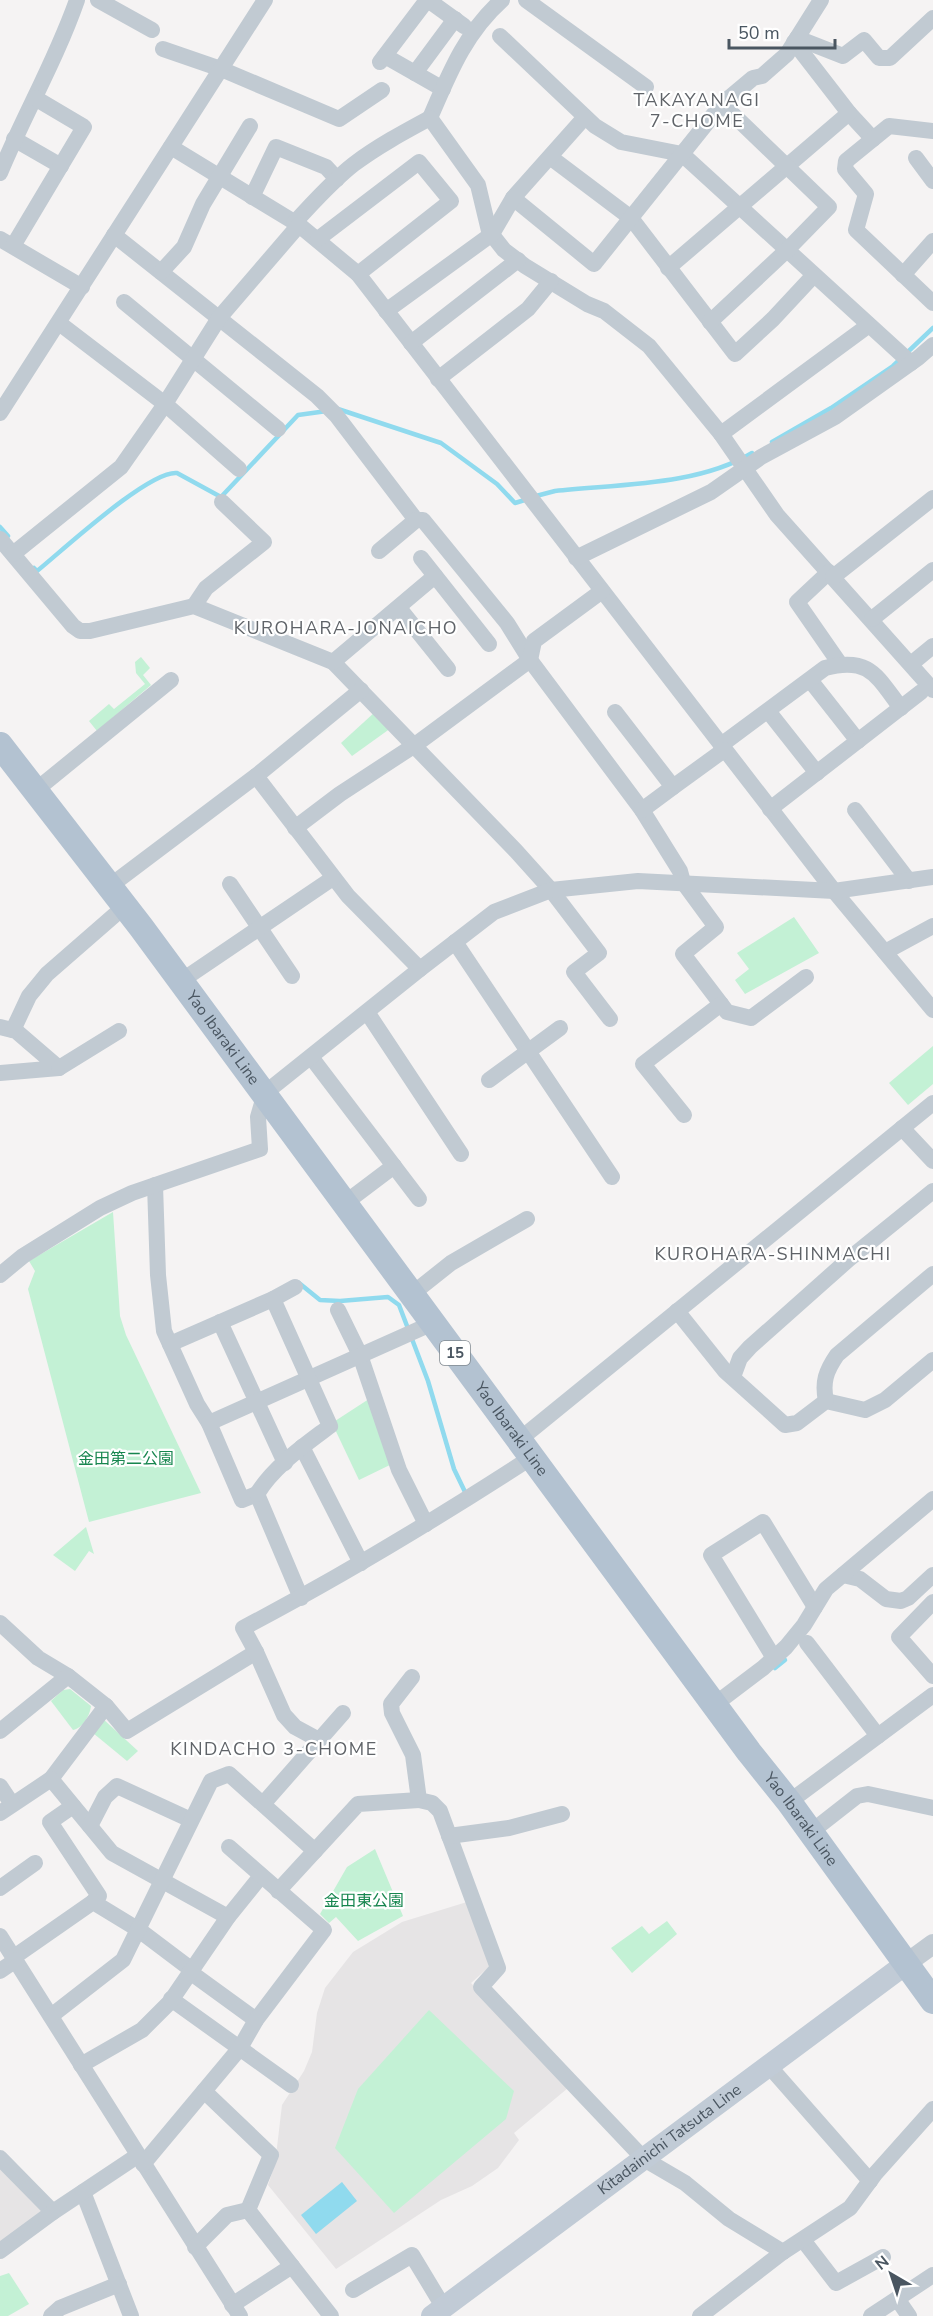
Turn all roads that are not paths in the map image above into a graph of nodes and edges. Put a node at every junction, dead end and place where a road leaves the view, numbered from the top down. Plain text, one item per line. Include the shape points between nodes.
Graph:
1 (77, 0) edge
2 (98, 0) edge
3 (265, 0) edge
4 (428, 0) edge
5 (502, 0) edge
6 (526, 0) edge
7 (821, 0) edge
8 (933, 18) edge
9 (455, 19) junction
10 (152, 30) dead end
11 (473, 32) junction
12 (500, 36) dead end
13 (796, 40) junction
14 (163, 50) dead end
15 (220, 69) junction
16 (415, 73) junction
17 (646, 87) dead end
18 (443, 89) junction
19 (382, 90) dead end
20 (35, 98) junction
21 (722, 104) junction
22 (849, 113) junction
23 (585, 117) junction
24 (430, 118) junction
25 (250, 126) dead end
26 (933, 131) edge
27 (14, 139) junction
28 (873, 139) junction
29 (171, 147) junction
30 (682, 154) junction
31 (550, 157) junction
32 (916, 158) dead end
33 (61, 166) junction
34 (788, 166) junction
35 (0, 174) edge
36 (219, 177) junction
37 (337, 179) junction
38 (933, 181) edge
39 (252, 197) junction
40 (513, 198) junction
41 (740, 207) junction
42 (631, 218) junction
43 (296, 224) junction
44 (492, 234) junction
45 (114, 235) junction
46 (318, 239) junction
47 (933, 241) edge
48 (7, 243) edge
49 (787, 250) junction
50 (518, 260) junction
51 (668, 268) junction
52 (161, 273) junction
53 (358, 274) junction
54 (814, 274) junction
55 (903, 275) junction
56 (551, 281) junction
57 (82, 287) junction
58 (124, 302) dead end
59 (933, 303) edge
60 (386, 311) junction
61 (219, 318) junction
62 (710, 322) junction
63 (59, 323) junction
64 (869, 325) junction
65 (411, 343) junction
66 (931, 352) edge
67 (193, 357) junction
68 (906, 359) junction
69 (438, 379) junction
70 (165, 404) junction
71 (0, 413) edge
72 (278, 429) dead end
73 (721, 434) junction
74 (741, 464) junction
75 (239, 469) dead end
76 (933, 498) edge
77 (222, 502) dead end
78 (416, 520) junction
79 (0, 539) edge
80 (379, 551) dead end
81 (16, 552) junction
82 (421, 558) dead end
83 (576, 558) junction
84 (933, 570) edge
85 (831, 574) junction
86 (435, 576) junction
87 (602, 591) junction
88 (194, 606) junction
89 (399, 608) junction
90 (872, 619) junction
91 (489, 644) dead end
92 (933, 646) edge
93 (530, 660) junction
94 (333, 662) junction
95 (840, 664) junction
96 (911, 664) junction
97 (448, 669) dead end
98 (171, 680) dead end
99 (810, 680) junction
100 (361, 690) junction
101 (927, 691) edge
102 (901, 708) junction
103 (768, 711) junction
104 (615, 712) dead end
105 (858, 741) junction
106 (415, 745) junction
107 (723, 747) junction
108 (3, 754) edge
109 (817, 773) junction
110 (256, 776) junction
111 (673, 787) junction
112 (36, 790) junction
113 (770, 809) junction
114 (642, 810) junction
115 (855, 810) dead end
116 (295, 828) junction
117 (933, 877) edge
118 (333, 878) junction
119 (909, 881) junction
120 (683, 882) junction
121 (230, 884) dead end
122 (110, 886) junction
123 (551, 890) junction
124 (834, 891) junction
125 (125, 906) junction
126 (933, 926) edge
127 (259, 928) junction
128 (454, 942) junction
129 (885, 952) junction
130 (420, 969) junction
131 (292, 976) dead end
132 (806, 977) dead end
133 (181, 981) junction
134 (931, 1003) edge
135 (721, 1004) junction
136 (367, 1012) junction
137 (610, 1018) dead end
138 (7, 1028) edge
139 (560, 1028) dead end
140 (119, 1030) dead end
141 (527, 1052) junction
142 (311, 1057) junction
143 (59, 1068) junction
144 (0, 1074) edge
145 (489, 1080) dead end
146 (265, 1094) junction
147 (933, 1103) edge
148 (684, 1115) dead end
149 (902, 1128) junction
150 (461, 1154) dead end
151 (933, 1161) edge
152 (394, 1166) junction
153 (612, 1177) dead end
154 (155, 1185) junction
155 (933, 1191) edge
156 (419, 1199) dead end
157 (345, 1203) junction
158 (527, 1219) dead end
159 (933, 1274) edge
160 (0, 1275) edge
161 (295, 1287) dead end
162 (412, 1294) junction
163 (273, 1299) junction
164 (338, 1310) dead end
165 (677, 1311) junction
166 (219, 1322) junction
167 (433, 1323) junction
168 (170, 1344) junction
169 (360, 1355) junction
170 (933, 1360) edge
171 (733, 1377) junction
172 (309, 1378) junction
173 (258, 1401) junction
174 (826, 1401) junction
175 (209, 1423) junction
176 (302, 1447) junction
177 (526, 1448) junction
178 (285, 1462) junction
179 (257, 1494) junction
180 (933, 1499) edge
181 (426, 1524) junction
182 (361, 1563) junction
183 (843, 1575) junction
184 (933, 1575) edge
185 (910, 1595) junction
186 (301, 1598) junction
187 (928, 1606) edge
188 (815, 1607) junction
189 (1, 1626) edge
190 (807, 1643) dead end
191 (256, 1652) junction
192 (774, 1658) junction
193 (68, 1676) junction
194 (933, 1676) edge
195 (412, 1677) dead end
196 (933, 1695) edge
197 (714, 1705) junction
198 (106, 1706) junction
199 (343, 1713) dead end
200 (0, 1731) edge
201 (878, 1736) junction
202 (319, 1740) junction
203 (51, 1779) junction
204 (0, 1786) edge
205 (419, 1800) junction
206 (789, 1802) junction
207 (263, 1804) junction
208 (931, 1804) edge
209 (73, 1806) junction
210 (6, 1808) edge
211 (562, 1814) dead end
212 (191, 1820) junction
213 (90, 1826) junction
214 (811, 1832) junction
215 (449, 1836) junction
216 (229, 1847) dead end
217 (315, 1851) junction
218 (35, 1863) dead end
219 (261, 1876) junction
220 (162, 1880) junction
221 (0, 1888) edge
222 (278, 1891) junction
223 (93, 1902) junction
224 (228, 1917) junction
225 (139, 1930) junction
226 (0, 1936) edge
227 (933, 1944) edge
228 (15, 1959) junction
229 (907, 1963) junction
230 (0, 1971) edge
231 (191, 1971) junction
232 (171, 1999) junction
233 (933, 2001) edge
234 (51, 2016) junction
235 (256, 2020) junction
236 (240, 2048) junction
237 (81, 2065) junction
238 (769, 2066) junction
239 (291, 2085) dead end
240 (204, 2091) junction
241 (933, 2109) edge
242 (0, 2158) edge
243 (644, 2159) junction
244 (140, 2160) junction
245 (870, 2181) junction
246 (83, 2192) junction
247 (248, 2210) junction
248 (53, 2212) junction
249 (802, 2240) junction
250 (195, 2247) junction
251 (0, 2251) edge
252 (783, 2252) junction
253 (883, 2257) dead end
254 (292, 2266) junction
255 (933, 2275) edge
256 (119, 2284) junction
257 (353, 2290) dead end
258 (898, 2300) junction
259 (236, 2310) edge
260 (438, 2312) edge
261 (709, 2313) edge
262 (51, 2316) edge
263 (131, 2316) edge
264 (331, 2316) edge
265 (871, 2316) edge
266 (909, 2316) edge

1 - 20 street via 62,43
2 - 10 street
3 - 15 street
4 - 9 street
4 - 16 street via 383,59
5 - 11 street
6 - 17 street
7 - 13 street
8 - 13 street via 890,58 879,58 864,40 843,56
9 - 11 street
9 - 16 street
11 - 18 street
12 - 23 street
13 - 21 street via 773,67
13 - 22 street
14 - 15 street
15 - 19 street via 339,119
15 - 29 street
16 - 18 street
18 - 24 street
20 - 27 street
20 - 33 street via 84,127
21 - 30 street
21 - 34 street
22 - 28 street
22 - 34 street
23 - 30 street via 621,142
23 - 31 street
24 - 37 street via 384,143
24 - 44 street via 478,185
25 - 36 street
26 - 28 street via 889,126
27 - 33 street
27 - 35 street
28 - 55 street via 846,161 845,169 866,194 856,231
29 - 36 street
29 - 45 street
30 - 41 street
30 - 42 street
31 - 40 street
31 - 42 street
32 - 38 street
33 - 48 street
34 - 41 street
34 - 49 street via 829,207
36 - 39 street
36 - 52 street via 184,247
37 - 39 street via 326,167 276,147
37 - 43 street
39 - 43 street
40 - 42 street via 594,264
40 - 44 street
41 - 49 street
41 - 51 street
42 - 51 street
43 - 46 street
43 - 61 street
44 - 50 street
44 - 60 street
45 - 52 street
45 - 57 street
46 - 53 street
46 - 53 street via 419,162 451,201
47 - 55 street
48 - 57 street
49 - 54 street
49 - 62 street
50 - 56 street
50 - 65 street
51 - 62 street
52 - 61 street
53 - 60 street
54 - 62 street via 735,354
54 - 64 street
55 - 59 street
56 - 69 street via 528,309
56 - 73 street via 604,311 649,346
57 - 63 street
58 - 67 street
60 - 65 street
61 - 67 street
61 - 78 street via 330,409
63 - 70 street
63 - 71 street
64 - 68 street
64 - 73 street
65 - 69 street
66 - 68 street
67 - 70 street
67 - 72 street
68 - 74 street via 835,417
69 - 83 street
70 - 75 street
70 - 81 street via 121,467
73 - 74 street
74 - 83 street via 711,492
74 - 85 street via 777,514
76 - 85 street
77 - 88 street via 264,543 206,588
78 - 80 street
78 - 93 street via 423,520 507,624
79 - 81 street
81 - 88 street via 66,619 80,631
82 - 86 street
83 - 87 street
84 - 90 street
85 - 90 street
85 - 95 street via 797,602
86 - 89 street
86 - 91 street
87 - 93 street via 534,641
87 - 107 street
88 - 94 street
89 - 94 street
89 - 97 street
90 - 96 street
92 - 96 street
93 - 106 street
93 - 114 street
94 - 100 street
95 - 99 street via 825,668
95 - 102 street via 871,671
96 - 101 street
98 - 112 street
99 - 103 street
99 - 105 street
100 - 106 street
100 - 110 street
101 - 102 street
102 - 105 street
103 - 107 street
103 - 109 street
104 - 111 street
105 - 109 street
106 - 116 street
106 - 123 street
107 - 111 street
107 - 113 street
108 - 112 main road, Yao Ibaraki Line / 15
109 - 113 street
110 - 116 street
110 - 122 street
111 - 114 street
112 - 122 main road, Yao Ibaraki Line / 15
113 - 124 street
114 - 120 street
115 - 119 street
116 - 118 street
117 - 119 street
118 - 127 street
118 - 130 street
119 - 124 street
120 - 123 street via 638,881
120 - 124 street
120 - 135 street via 716,927 683,954
121 - 127 street
122 - 125 main road, Yao Ibaraki Line / 15
123 - 128 street via 494,912
123 - 137 street via 599,953 574,972
124 - 129 street
125 - 133 main road, Yao Ibaraki Line / 15
125 - 138 street via 47,974
126 - 129 street
127 - 131 street
127 - 133 street
128 - 130 street
128 - 141 street
129 - 134 street
130 - 136 street
132 - 135 street via 751,1018 728,1012
133 - 146 main road, Yao Ibaraki Line / 15
135 - 148 street via 643,1064
136 - 142 street
136 - 150 street
138 - 143 street
139 - 141 street
140 - 143 street
141 - 145 street
141 - 153 street
142 - 146 street
142 - 152 street
143 - 144 street
146 - 154 street via 258,1117 260,1149
146 - 157 main road, Yao Ibaraki Line / 15
147 - 149 street
149 - 151 street
149 - 165 street
152 - 156 street
152 - 157 street
154 - 160 street via 100,1208
154 - 168 street via 158,1275 164,1331
155 - 171 street via 750,1347 740,1358
157 - 162 main road, Yao Ibaraki Line / 15
158 - 162 street via 451,1263
159 - 174 street via 837,1355 823,1385
161 - 163 street
162 - 167 main road, Yao Ibaraki Line / 15
163 - 166 street
163 - 172 street
164 - 169 street
165 - 171 street
165 - 177 street
166 - 168 street
166 - 173 street
167 - 169 street
167 - 177 main road, Yao Ibaraki Line / 15
168 - 175 street
169 - 172 street
169 - 181 street via 399,1470
170 - 174 street via 885,1400 865,1410
171 - 174 street via 785,1425 797,1423
172 - 173 street
172 - 176 street via 330,1426
173 - 175 street
173 - 178 street
175 - 179 street via 242,1500
176 - 178 street
176 - 182 street
177 - 181 street
177 - 197 main road, Yao Ibaraki Line / 15
178 - 179 street
179 - 186 street
180 - 183 street
181 - 182 street
182 - 186 street
183 - 185 street via 860,1579 886,1599 901,1601
183 - 188 street via 826,1589
184 - 185 street
185 - 187 street
186 - 191 street via 243,1628
187 - 194 street via 899,1637
188 - 192 street
188 - 192 street via 763,1522 711,1555
189 - 193 street via 38,1658
190 - 201 street
191 - 198 street via 127,1731
191 - 202 street via 284,1715 295,1727
192 - 197 street
193 - 198 street
193 - 200 street
195 - 205 street via 391,1704 413,1755
196 - 201 street
197 - 206 main road, Yao Ibaraki Line / 15
198 - 203 street
199 - 202 street
201 - 206 street
202 - 207 street
203 - 209 street
203 - 210 street
204 - 210 street
205 - 215 street via 432,1803 440,1811
205 - 217 street via 358,1804
206 - 214 main road, Yao Ibaraki Line / 15
207 - 212 street via 229,1774 211,1781
207 - 217 street
208 - 214 street via 868,1794 856,1796
209 - 213 street
209 - 223 street via 50,1822 99,1896
211 - 215 street via 509,1828
212 - 213 street via 117,1786 105,1797
212 - 220 street
213 - 220 street via 112,1853
214 - 229 main road, Yao Ibaraki Line / 15
215 - 243 street via 498,1968 481,1987
216 - 219 street
217 - 222 street
218 - 221 street
219 - 222 street
219 - 224 street
220 - 224 street
220 - 225 street
222 - 235 street via 324,1930
223 - 225 street
223 - 228 street
224 - 231 street
225 - 231 street
225 - 234 street via 123,1960
226 - 228 street
227 - 229 street
228 - 230 street
228 - 234 street
229 - 233 main road, Yao Ibaraki Line / 15
229 - 238 main road, Kitadainichi Tatsuta Line
231 - 232 street
231 - 235 street
232 - 236 street
232 - 237 street via 142,2030
234 - 237 street
235 - 236 street
236 - 239 street
236 - 240 street
237 - 244 street
238 - 243 main road, Kitadainichi Tatsuta Line
238 - 245 street
240 - 244 street
240 - 247 street via 272,2155
241 - 245 street
242 - 248 street
243 - 252 street
243 - 260 main road, Kitadainichi Tatsuta Line
244 - 246 street
244 - 250 street
245 - 249 street via 850,2208
246 - 248 street
246 - 256 street
247 - 250 street via 227,2215
247 - 254 street
248 - 251 street
249 - 252 street
249 - 253 street via 836,2283
250 - 259 street
252 - 261 street
254 - 259 street
254 - 264 street
255 - 258 street
256 - 262 street via 60,2308
256 - 263 street
257 - 260 street via 412,2255
258 - 265 street
258 - 266 street

